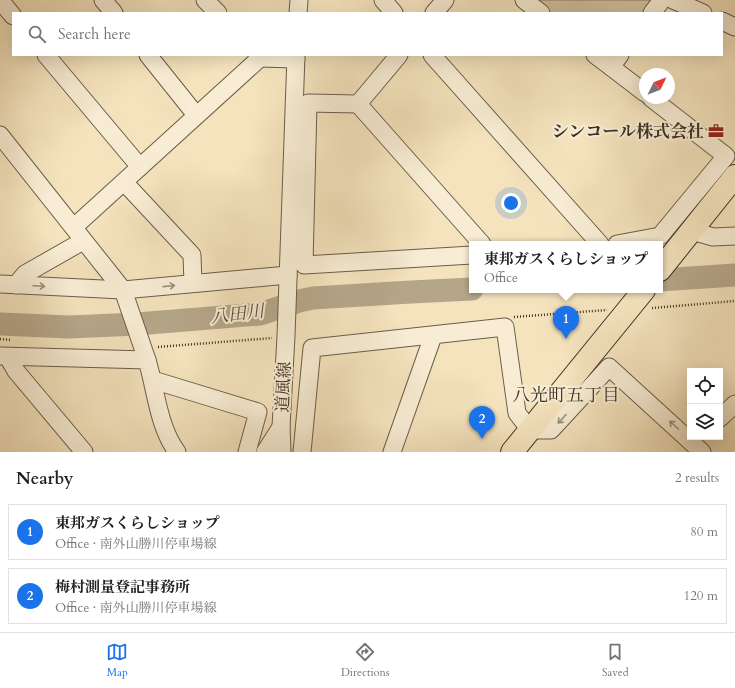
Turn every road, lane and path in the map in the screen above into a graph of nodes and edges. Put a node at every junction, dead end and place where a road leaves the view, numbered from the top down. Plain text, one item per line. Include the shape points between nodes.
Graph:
1 (0, 0) edge
2 (103, 0) edge
3 (205, 0) edge
4 (299, 0) edge
5 (383, 0) edge
6 (445, 0) edge
7 (524, 0) edge
8 (662, 0) edge
9 (673, 0) edge
10 (113, 12) edge
11 (217, 12) edge
12 (298, 12) edge
13 (393, 12) edge
14 (435, 12) edge
15 (540, 12) edge
16 (653, 12) edge
17 (701, 12) edge
18 (12, 15) edge
19 (723, 21) edge
20 (735, 27) edge
21 (47, 56) edge
22 (149, 56) edge
23 (398, 56) edge
24 (433, 56) edge
25 (598, 56) edge
26 (258, 57) edge
27 (296, 57) edge
28 (615, 61) edge
29 (639, 87) edge
30 (358, 104) junction
31 (659, 104) edge
32 (196, 115) junction
33 (0, 135) edge
34 (140, 167) junction
35 (735, 176) edge
36 (124, 182) junction
37 (692, 231) junction
38 (79, 234) junction
39 (735, 236) edge
40 (479, 241) edge
41 (597, 241) edge
42 (633, 241) edge
43 (469, 255) edge
44 (666, 263) edge
45 (288, 275) junction
46 (193, 283) junction
47 (8, 284) edge
48 (125, 294) junction
49 (638, 298) edge
50 (432, 336) junction
51 (4, 356) edge
52 (147, 360) junction
53 (0, 373) edge
54 (153, 380) junction
55 (735, 404) edge
56 (723, 415) edge
57 (281, 427) junction
58 (530, 430) junction
59 (695, 446) edge
60 (84, 452) edge
61 (177, 452) edge
62 (247, 452) edge
63 (266, 452) edge
64 (282, 452) edge
65 (302, 452) edge
66 (392, 452) edge
67 (512, 452) edge

1 - 18 street
2 - 10 street
3 - 11 street
4 - 12 street
5 - 13 street
6 - 14 street
7 - 15 street
8 - 16 street
9 - 17 street
19 - 20 street
21 - 34 street
22 - 32 street
23 - 30 street
24 - 41 street
25 - 28 street
26 - 27 street
26 - 32 street
27 - 45 street, 道風線
28 - 29 street
30 - 40 street
30 - 43 street via 308,103 304,265
31 - 42 street via 726,156 660,236
32 - 34 street
33 - 38 street
34 - 36 street
35 - 37 main road
36 - 38 street
36 - 46 street via 192,255
37 - 39 street via 713,237
37 - 44 main road
38 - 47 street
38 - 48 street
45 - 46 street
45 - 57 street, 道風線
48 -> 46 street
47 -> 48 street
48 - 52 street
49 - 58 main road
50 - 58 street via 504,327 517,413
50 - 65 street via 312,348
50 - 66 street
51 - 52 street
51 - 53 street
51 - 60 street
52 - 54 street
54 - 61 street via 159,410
54 - 62 street via 258,412
55 - 56 street
57 - 63 street
57 - 64 street, 道風線
59 -> 58 street via 609,366 551,430
58 - 67 main road

